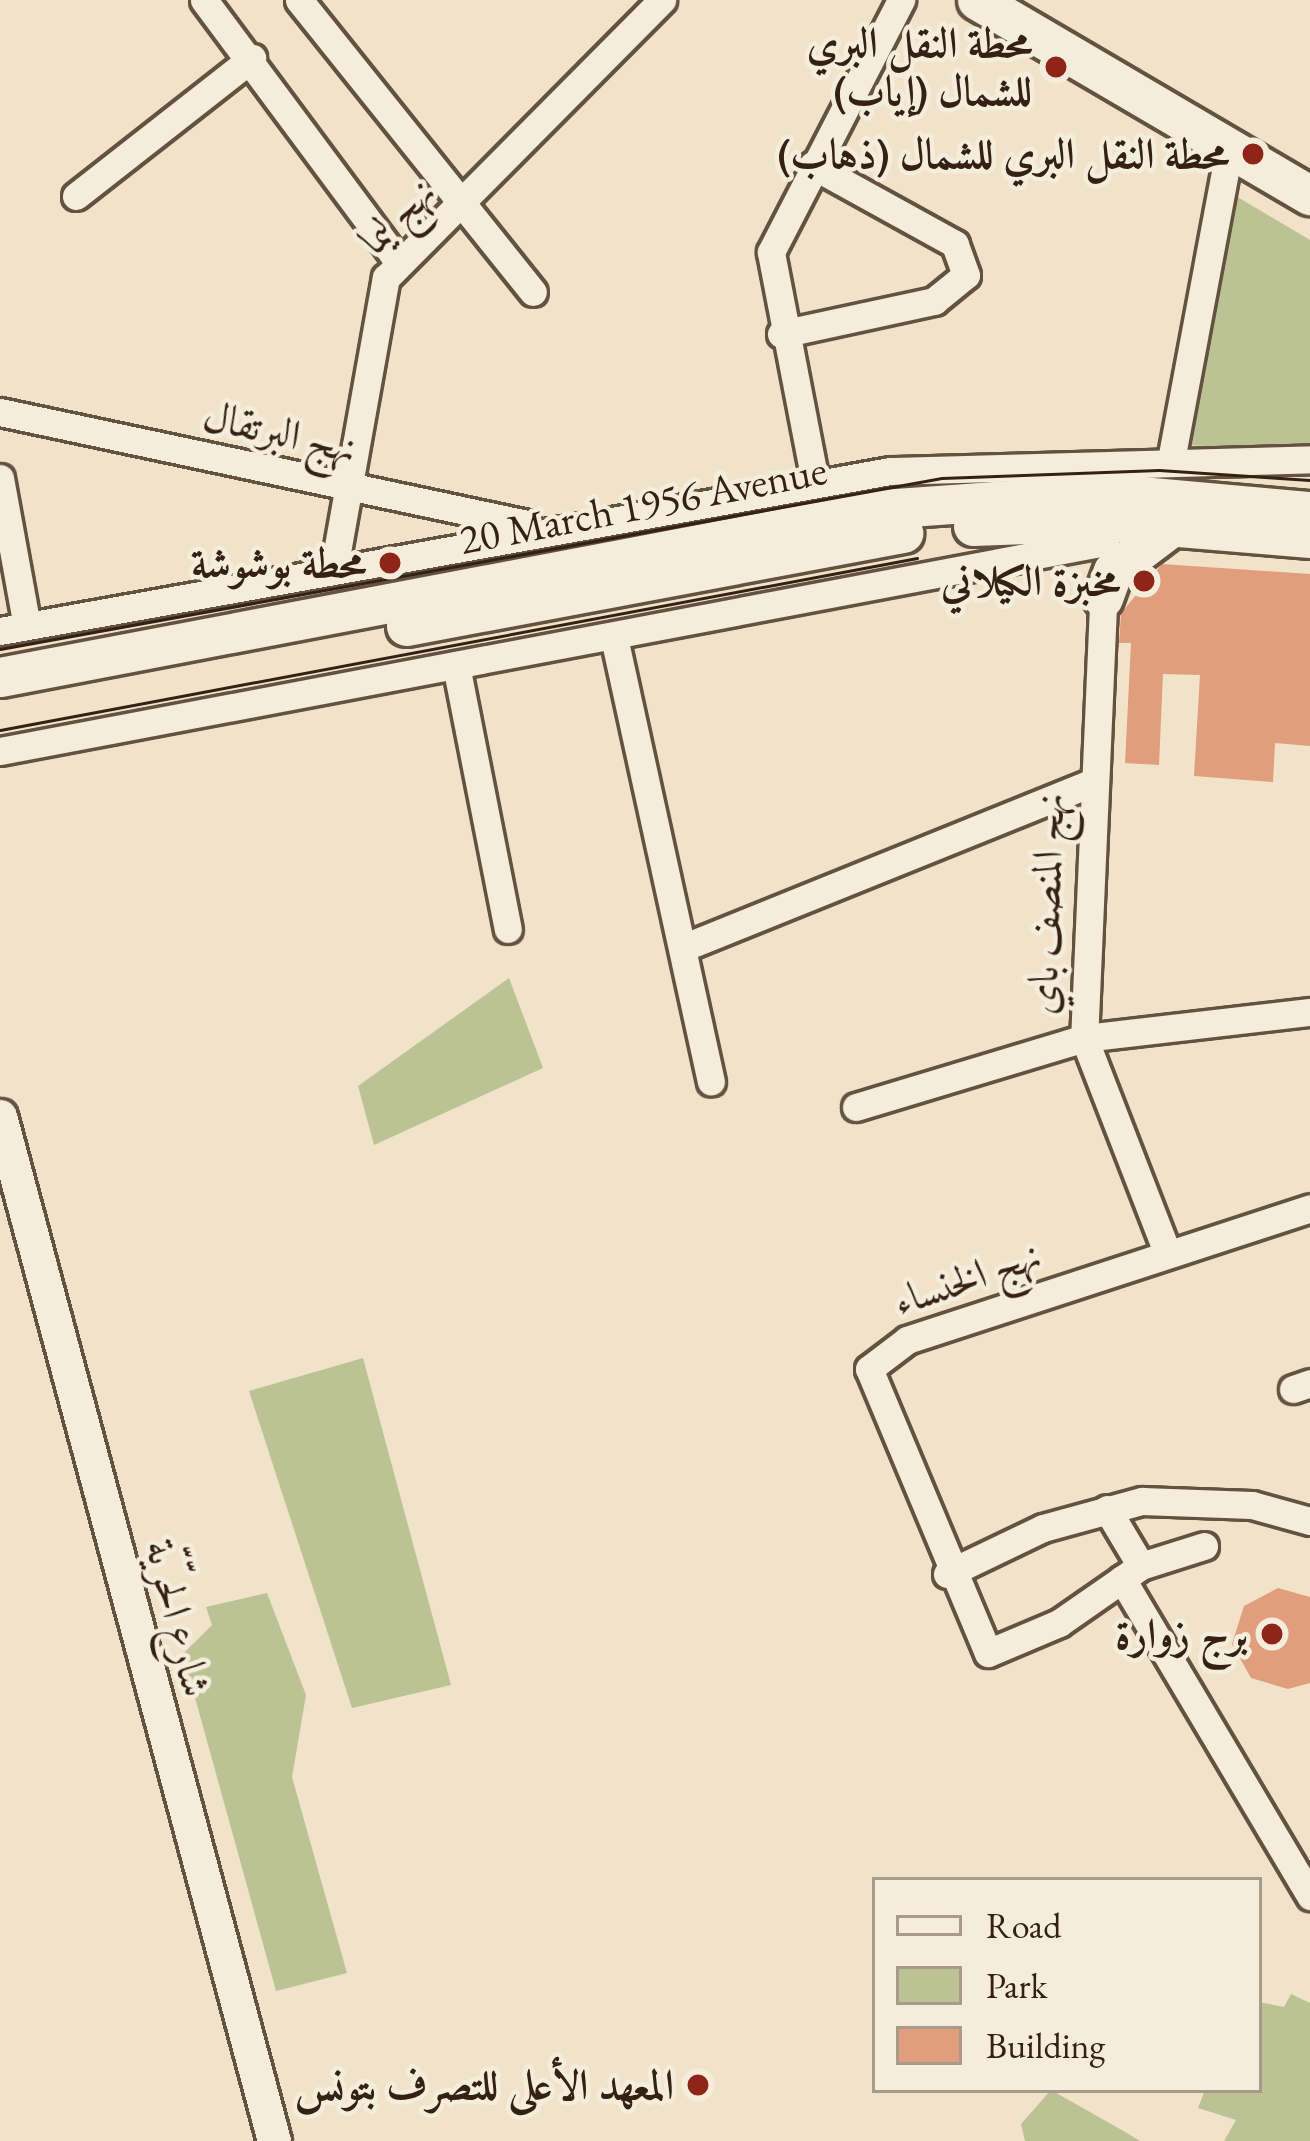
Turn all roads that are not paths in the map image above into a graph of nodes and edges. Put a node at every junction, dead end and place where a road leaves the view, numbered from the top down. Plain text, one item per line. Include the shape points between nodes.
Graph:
1 (204, 0) edge
2 (299, 0) edge
3 (662, 0) edge
4 (901, 0) edge
5 (976, 0) edge
6 (252, 58) junction
7 (1229, 150) junction
8 (812, 165) junction
9 (1310, 195) edge
10 (76, 196) dead end
11 (459, 212) junction
12 (398, 261) junction
13 (532, 292) dead end
14 (781, 334) junction
15 (6, 421) edge
16 (1172, 455) junction
17 (1310, 459) edge
18 (0, 478) edge
19 (815, 482) junction
20 (346, 490) junction
21 (1310, 511) edge
22 (1106, 518) junction
23 (1174, 525) junction
24 (543, 526) junction
25 (1310, 538) edge
26 (335, 563) junction
27 (1103, 598) junction
28 (14, 628) edge
29 (614, 637) junction
30 (456, 665) junction
31 (0, 677) edge
32 (0, 703) edge
33 (0, 751) edge
34 (1092, 783) junction
35 (508, 929) dead end
36 (695, 943) dead end
37 (1310, 1012) edge
38 (1084, 1038) junction
39 (711, 1082) dead end
40 (856, 1107) dead end
41 (0, 1116) edge
42 (1310, 1208) edge
43 (1167, 1252) junction
44 (1107, 1509) junction
45 (1310, 1521) edge
46 (1204, 1546) dead end
47 (1132, 1573) junction
48 (947, 1574) junction
49 (1310, 1896) edge
50 (274, 2141) edge

1 - 6 street
2 - 11 street
3 - 11 street, نهج ليما
4 - 8 street
5 - 7 main road
6 - 10 street
6 - 12 street
7 - 9 main road
7 - 16 street
8 - 14 street via 772,252
8 - 14 street via 955,244 966,275 934,301
11 - 12 street, نهج ليما
11 - 13 street
12 - 20 street, نهج ليما via 377,306
14 - 19 street
15 - 20 street, نهج البرتقال
16 - 17 street, 20 March 1956 Avenue
16 - 19 street, 20 March 1956 Avenue
18 - 28 street
19 - 24 street, 20 March 1956 Avenue
20 - 24 street, نهج البرتقال
20 - 26 street, نهج ليما
21 - 22 main road, 20 March 1956 Avenue
22 - 23 main road, 20 March 1956 Avenue
22 - 27 street, نهج المنصف باي
22 - 29 street, 20 March 1956 Avenue
22 - 31 main road, 20 March 1956 Avenue via 822,518
22 - 32 main road, 20 March 1956 Avenue via 873,537
23 - 25 main road, 20 March 1956 Avenue
23 - 27 main road via 1113,572
24 - 26 street, 20 March 1956 Avenue
26 - 28 street, 20 March 1956 Avenue
27 - 34 street, نهج المنصف باي
29 - 30 street, 20 March 1956 Avenue
29 - 39 street
30 - 33 street, 20 March 1956 Avenue
30 - 35 street
34 - 36 street
34 - 38 street, نهج المنصف باي
37 - 38 street
38 - 40 street
38 - 43 street, نهج المنصف باي
41 - 50 street, شارع الحرّيّة
42 - 43 street, نهج الخنساء
43 - 48 street, نهج الخنساء via 876,1356 870,1387
44 - 45 street via 1252,1505
44 - 47 street
44 - 48 street
46 - 47 street
47 - 48 street via 996,1654 982,1648
47 - 49 street

